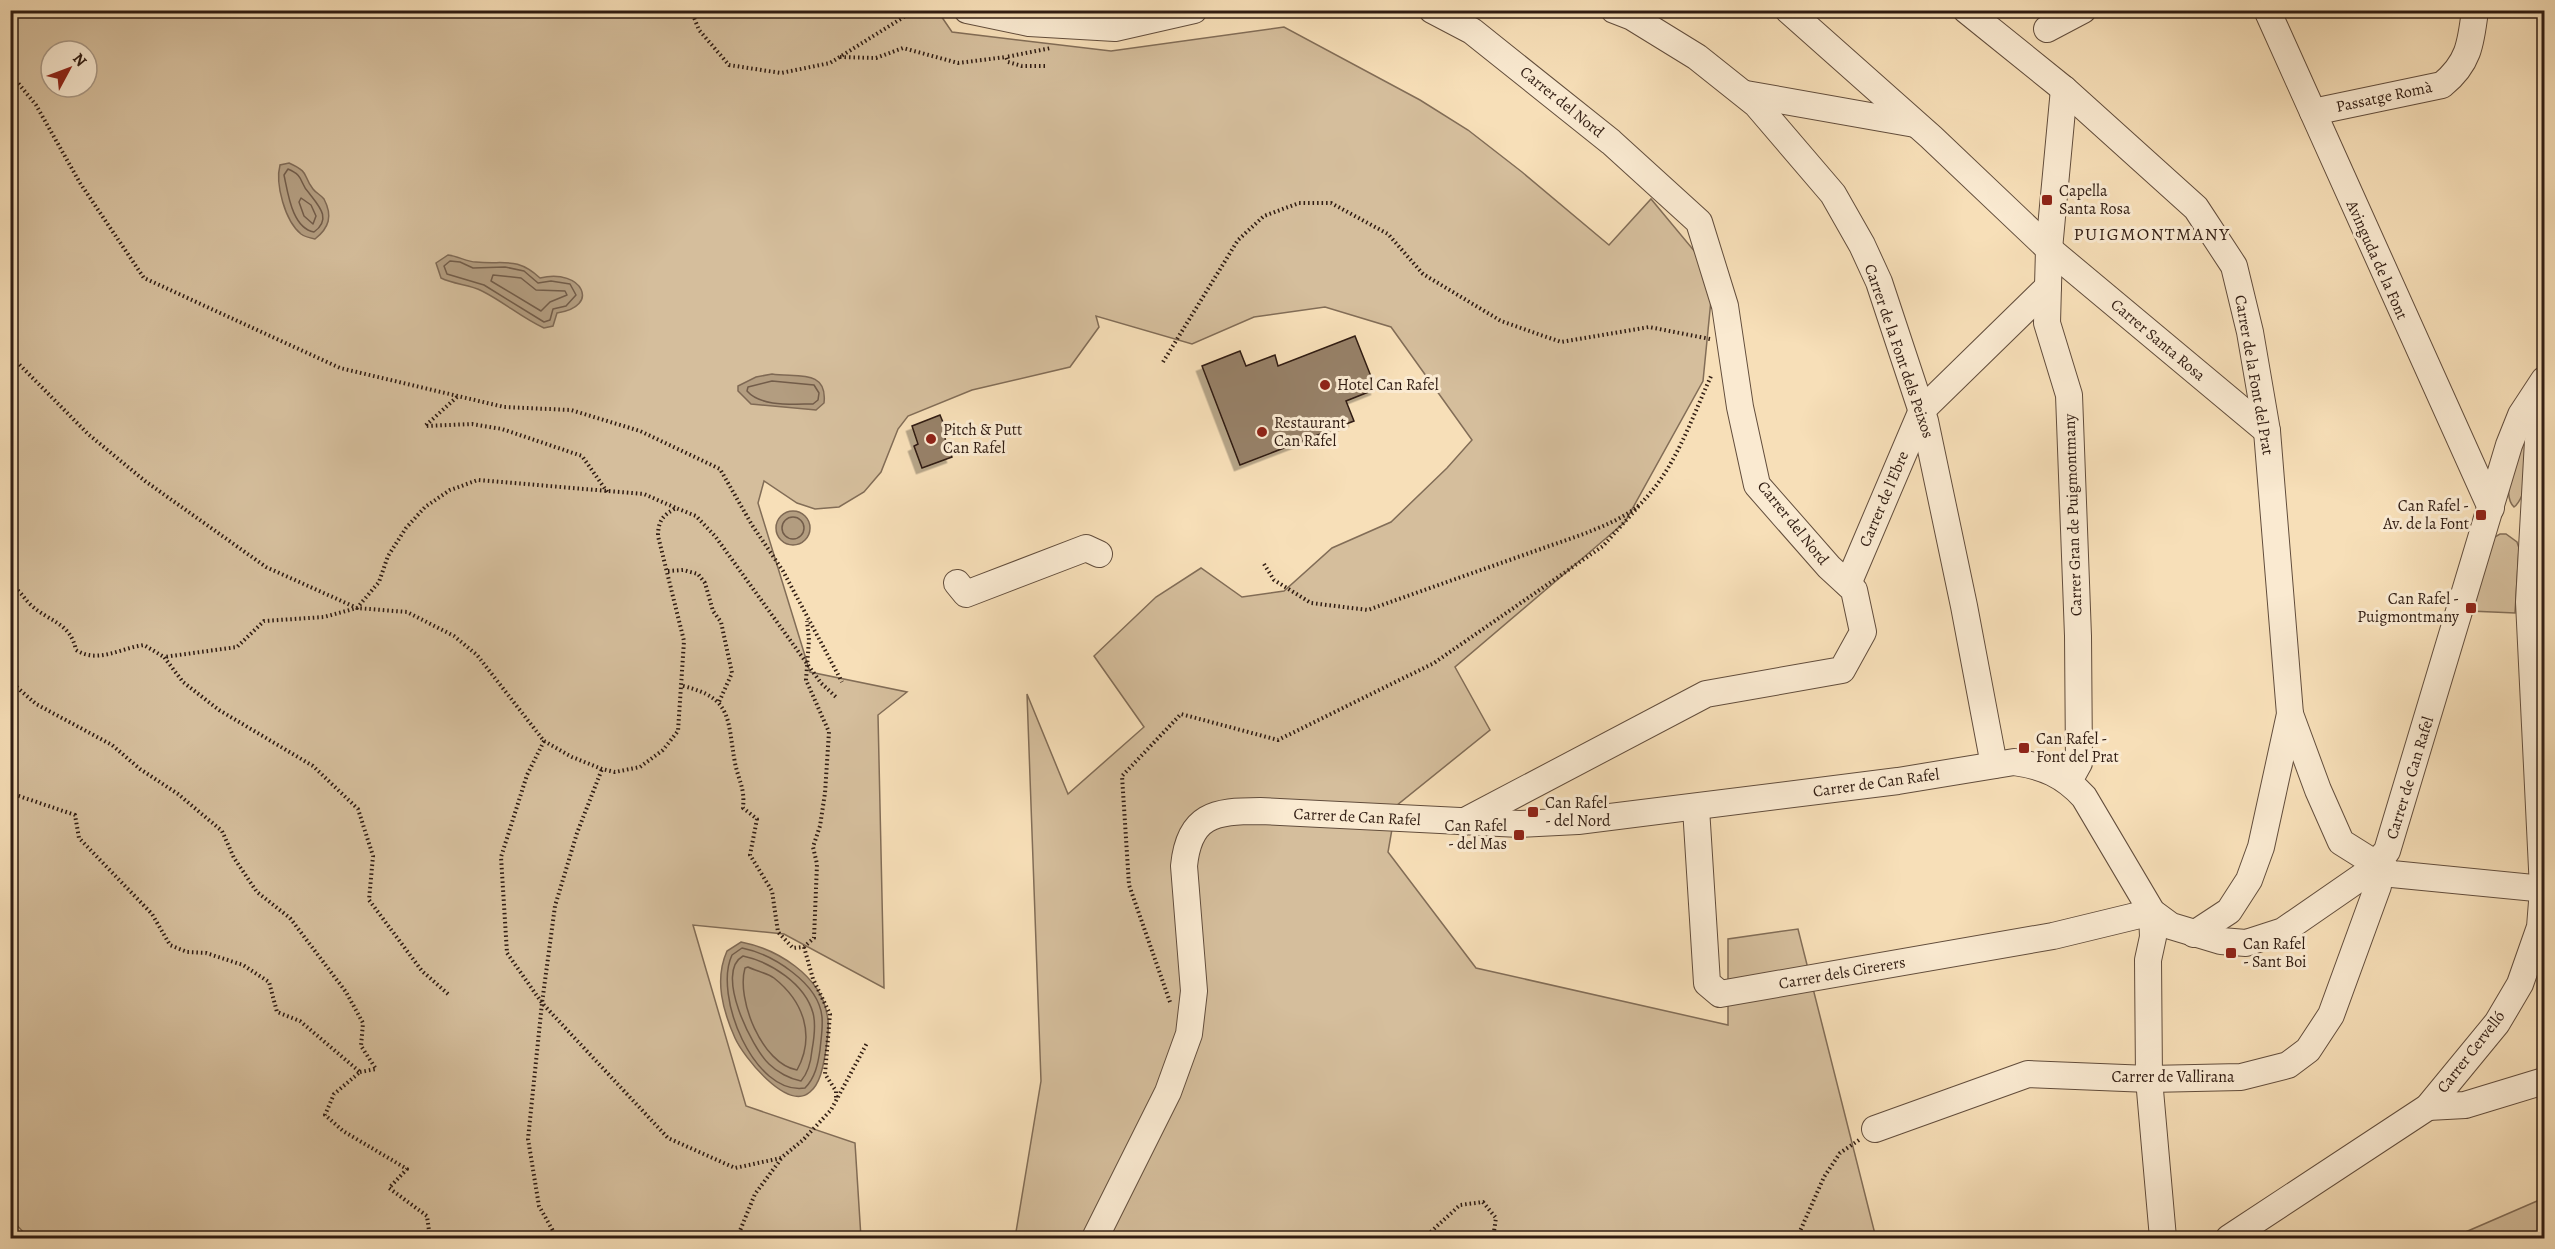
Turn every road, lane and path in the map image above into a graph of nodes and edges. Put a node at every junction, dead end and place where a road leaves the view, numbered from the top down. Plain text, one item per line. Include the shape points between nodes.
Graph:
1 (691, 10) edge
2 (915, 10) edge
3 (967, 10) edge
4 (1194, 10) edge
5 (1432, 10) edge
6 (1614, 10) edge
7 (1788, 10) edge
8 (1966, 10) edge
9 (2083, 10) edge
10 (2268, 10) edge
11 (2475, 10) edge
12 (2047, 29) dead end
13 (1058, 48) dead end
14 (839, 57) junction
15 (1006, 57) junction
16 (1045, 66) dead end
17 (10, 73) edge
18 (2064, 89) junction
19 (1746, 94) junction
20 (2313, 112) junction
21 (1915, 124) junction
22 (2049, 249) junction
23 (2048, 287) junction
24 (1729, 342) junction
25 (10, 355) edge
26 (1162, 362) dead end
27 (2544, 380) edge
28 (458, 396) junction
29 (1922, 410) junction
30 (2543, 417) edge
31 (2267, 431) junction
32 (608, 493) junction
33 (1646, 499) junction
34 (676, 508) junction
35 (2491, 508) junction
36 (1099, 554) dead end
37 (1264, 564) dead end
38 (668, 571) junction
39 (957, 583) dead end
40 (1848, 584) junction
41 (10, 586) edge
42 (2537, 603) edge
43 (357, 608) junction
44 (807, 617) junction
45 (164, 657) junction
46 (806, 663) junction
47 (10, 681) edge
48 (842, 682) dead end
49 (683, 686) junction
50 (837, 698) dead end
51 (719, 702) junction
52 (2290, 714) junction
53 (544, 741) junction
54 (2541, 744) edge
55 (1994, 765) junction
56 (602, 770) junction
57 (2069, 781) junction
58 (10, 794) edge
59 (1696, 808) junction
60 (1462, 822) junction
61 (2378, 864) junction
62 (2544, 889) edge
63 (2152, 912) junction
64 (2194, 934) junction
65 (804, 947) junction
66 (448, 994) dead end
67 (542, 1003) junction
68 (1171, 1004) dead end
69 (867, 1042) dead end
70 (360, 1072) junction
71 (2149, 1079) junction
72 (2544, 1081) edge
73 (836, 1100) junction
74 (2428, 1107) junction
75 (1875, 1129) joint
76 (781, 1158) junction
77 (430, 1239) edge
78 (557, 1239) edge
79 (736, 1239) edge
80 (1095, 1239) edge
81 (1424, 1239) edge
82 (1493, 1239) edge
83 (1797, 1239) edge
84 (2163, 1239) edge
85 (2229, 1239) edge

1 - 14 path via 699,30 729,65 782,73 830,63
2 - 14 path
3 - 4 street via 1029,23 1115,28
5 - 24 street, Carrer del Nord via 1472,31 1611,142 1699,222 1725,306
6 - 19 street, Carrer de la Font dels Peixos via 1697,57
7 - 21 street
8 - 18 street, Carrer de la Font del Prat
9 - 12 street
10 - 20 street, Avinguda de la Font
11 - 20 street, Passatge Romà via 2470,47 2457,73 2442,85
13 - 15 path
14 - 15 path via 876,58 903,48 958,63
15 - 16 path via 1008,62 1022,66
17 - 28 path via 36,105 80,183 144,278 340,368
18 - 22 street, Carrer Gran de Puigmontmany
18 - 31 street, Carrer de la Font del Prat via 2196,208 2234,266
19 - 21 street
19 - 29 street, Carrer de la Font dels Peixos via 1833,194 1862,245 1879,282
20 - 35 street, Avinguda de la Font
21 - 22 street
22 - 23 street, Carrer Gran de Puigmontmany
22 - 31 street, Carrer Santa Rosa
23 - 29 street, Carrer de l'Ebre
23 - 57 street, Carrer Gran de Puigmontmany via 2047,323 2069,395 2079,752 2079,763
24 - 26 path via 1649,327 1561,342 1501,321 1422,274 1388,234 1340,208 1330,203 1299,203 1264,216 1238,240
24 - 33 path via 1673,456
24 - 40 street, Carrer del Nord via 1757,485 1828,567
25 - 43 path via 88,434 146,481 266,567
27 - 35 street, Carrer de Can Rafel via 2521,415
28 - 32 path via 425,426 472,424 502,429 582,456
28 - 44 path via 504,407 571,410 640,431 720,468
29 - 40 street, Carrer de l'Ebre
29 - 55 street, Carrer de la Font dels Peixos
30 - 42 street, Carrer Cervelló
31 - 52 street, Carrer de la Font del Prat
32 - 34 path via 644,494
32 - 43 path via 478,480 450,490 425,507 406,528 388,556 379,582
33 - 37 path via 1614,522 1368,610 1311,603 1275,580
33 - 68 path via 1603,546 1434,663 1278,740 1181,714 1122,776 1129,885
34 - 38 path via 665,514 658,525
34 - 46 path via 696,516 715,536
35 - 61 street, Carrer de Can Rafel via 2395,827
36 - 39 street via 1086,548 966,594
38 - 49 path via 684,641
38 - 51 path via 698,574 721,622 732,673
40 - 60 street, Carrer del Nord via 1854,590 1863,632 1842,670 1706,694
41 - 45 path via 18,589 29,604 50,615 73,636 76,650 87,656 100,657 144,645
42 - 54 street, Carrer Cervelló
43 - 45 path via 324,617 264,621 237,647
43 - 53 path via 407,612 454,636 477,655
44 - 46 path
44 - 48 path
45 - 66 path via 183,682 219,710 313,766 358,809 373,856 369,900 422,971
46 - 50 path
46 - 65 path via 806,680 829,732 825,793 813,847 817,864 814,938
47 - 70 path via 36,704 112,746 222,831 234,858 257,892 290,918 346,992 363,1023 361,1046 376,1069
49 - 51 path via 710,694
49 - 56 path via 678,731 663,750 640,767 615,772
51 - 65 path via 729,722 736,766 745,791 742,808 757,819 750,855 772,891 778,932 793,948
52 - 61 street via 2341,842
52 - 64 street, Carrer de la Font del Prat via 2261,847 2249,880 2229,911
53 - 56 path
53 - 67 path via 527,775 501,857 507,952
54 - 62 street, Carrer Cervelló
55 - 57 street, Carrer de Can Rafel via 2033,765
55 - 59 street, Carrer de Can Rafel
56 - 67 path via 577,833 555,906
57 - 63 street, Carrer de Can Rafel via 2084,797
58 - 70 path via 75,815 79,838 152,914 170,945 243,965 269,982 277,1012 300,1021
59 - 60 street, Carrer de Can Rafel via 1578,821
59 - 63 street, Carrer dels Cirerers via 1707,983 1720,994 2053,936
60 - 80 street, Carrer de Can Rafel via 1233,811 1203,821 1191,834 1184,866 1194,991 1188,1034 1168,1092
61 - 62 street via 2392,873
61 - 64 street, Carrer de Can Rafel via 2283,932 2265,939 2246,943
61 - 71 street, Carrer de Vallirana via 2378,885 2331,1015 2308,1050 2288,1065 2241,1077
62 - 74 street, Carrer Cervelló via 2540,927 2520,984 2497,1023
63 - 64 street, Carrer de Can Rafel via 2171,926
63 - 71 street via 2153,937 2148,960
65 - 73 path via 813,979 830,1014 825,1074 836,1091
67 - 76 path via 668,1138 735,1168
67 - 78 path via 528,1140 539,1206
69 - 73 path
70 - 77 path via 333,1094 325,1115 343,1131 407,1169 389,1188 427,1216
71 - 75 street, Carrer de Vallirana via 2028,1074
71 - 84 street
72 - 74 street via 2465,1104
73 - 76 path via 831,1110
74 - 85 street, Carrer Cervelló
75 - 83 path via 1840,1153 1824,1177
76 - 79 path via 755,1194
81 - 82 path via 1460,1205 1483,1202 1496,1218

